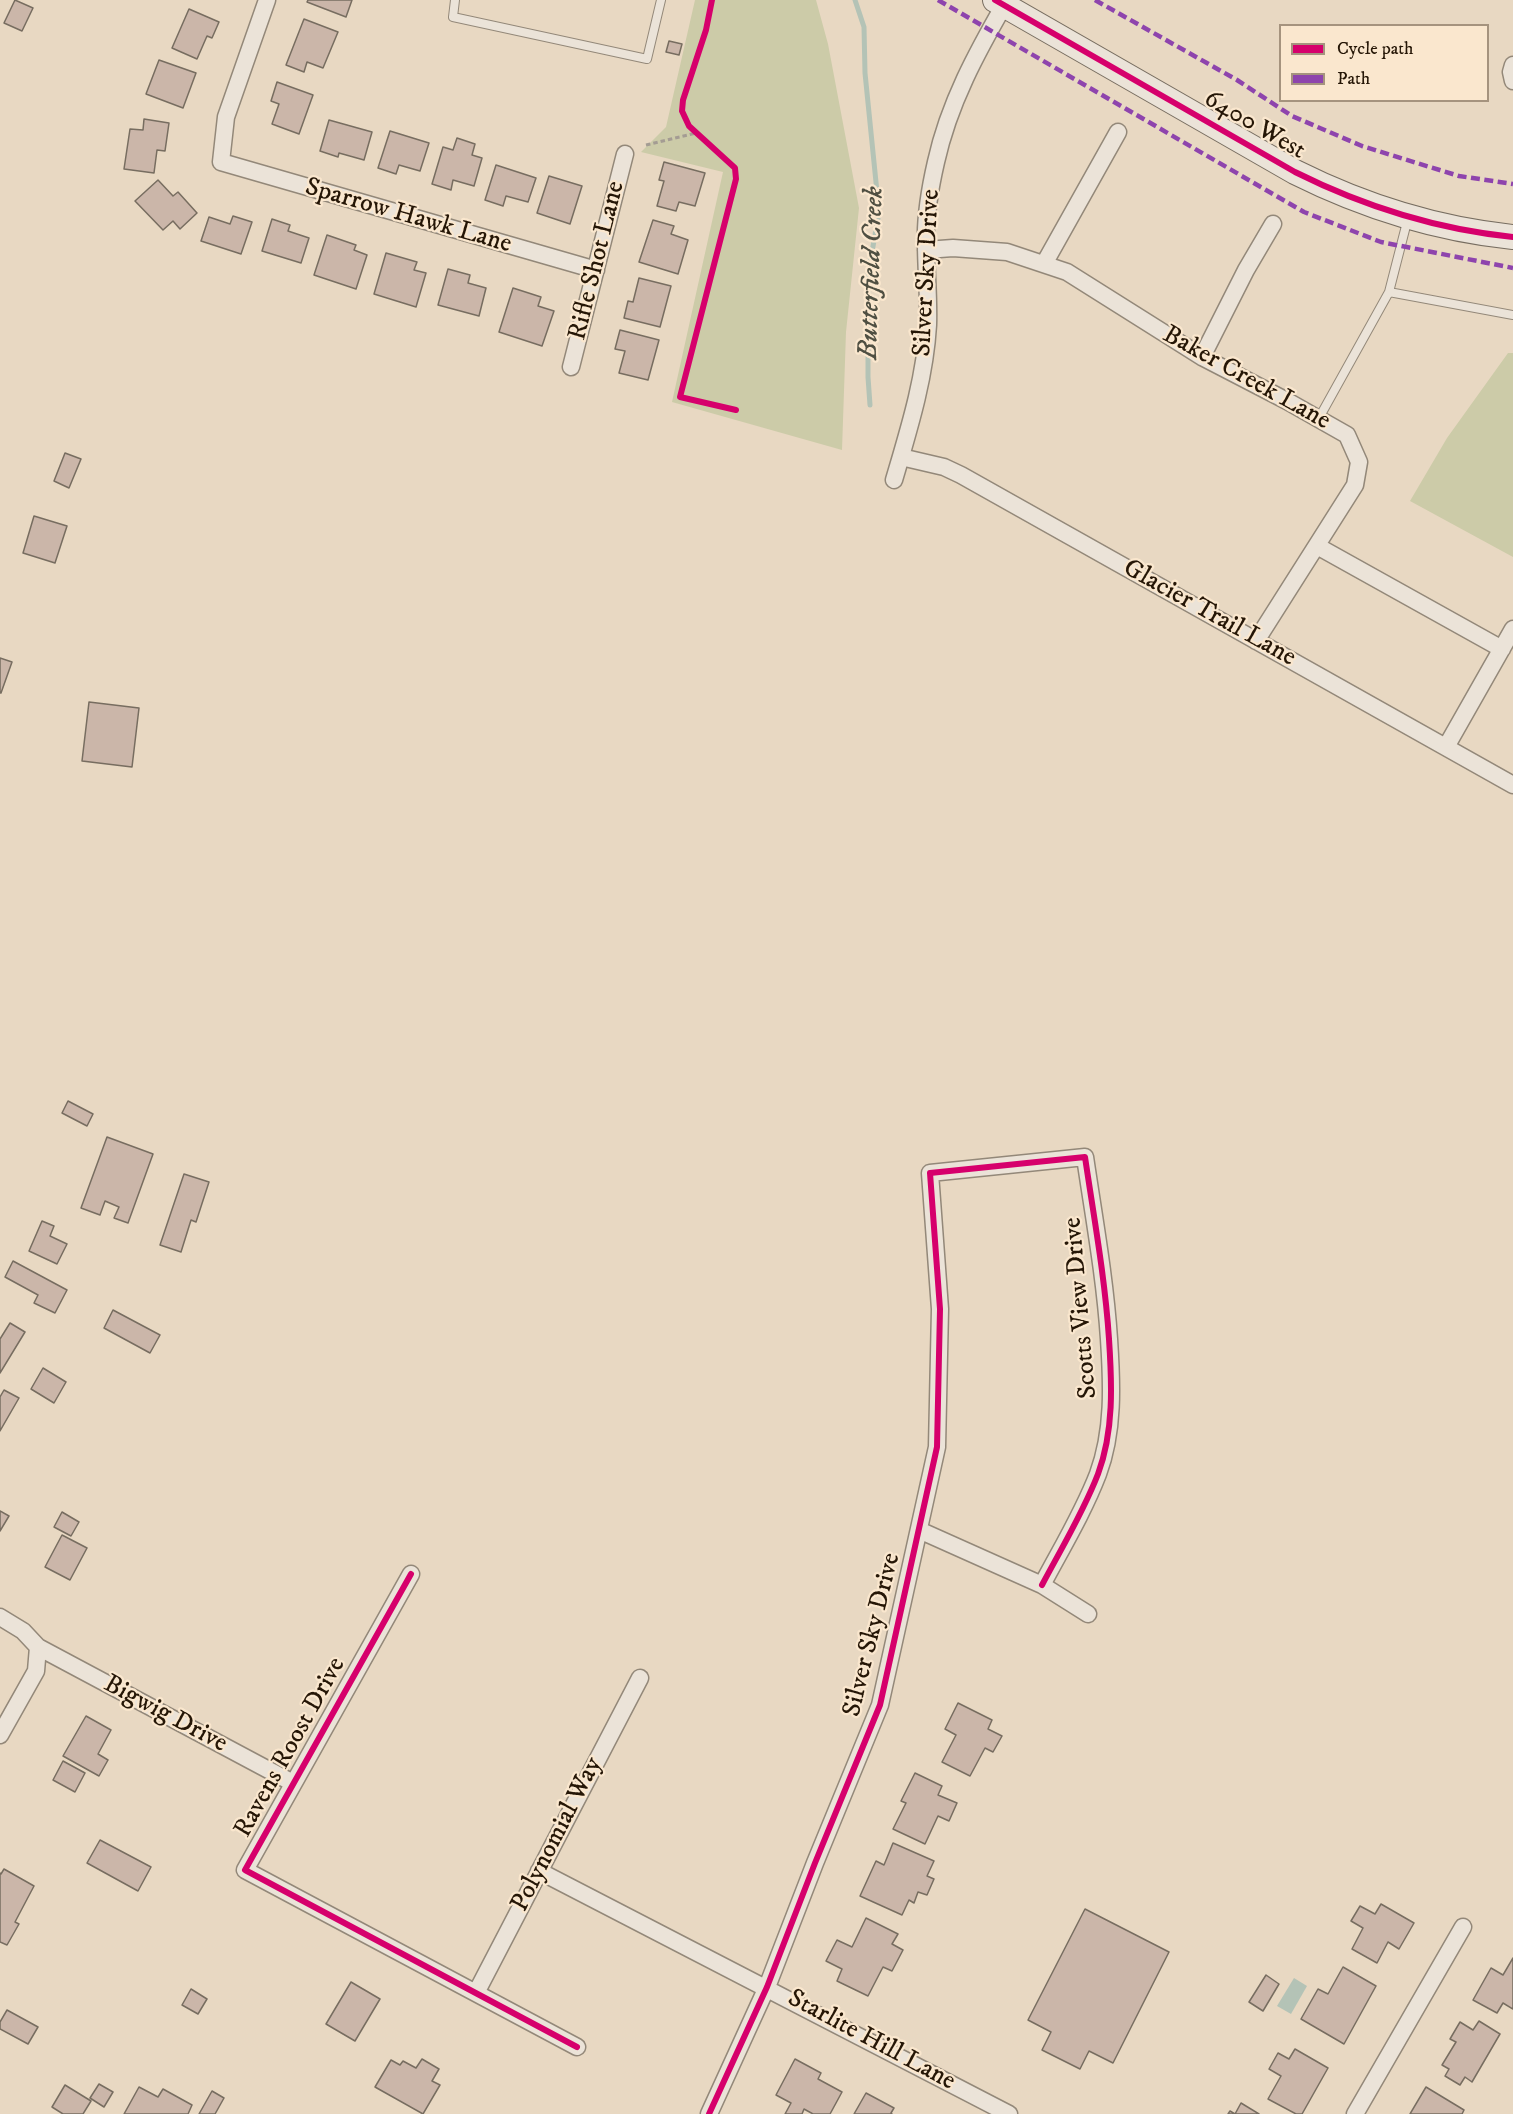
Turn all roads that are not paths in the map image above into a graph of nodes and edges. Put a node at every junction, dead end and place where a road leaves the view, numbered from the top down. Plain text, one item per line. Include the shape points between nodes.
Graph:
1 (267, 0) edge
2 (455, 0) edge
3 (661, 0) edge
4 (1002, 2) edge
5 (1513, 65) edge
6 (1513, 81) edge
7 (1118, 132) dead end
8 (625, 154) dead end
9 (1408, 218) junction
10 (1273, 224) dead end
11 (1513, 237) edge
12 (926, 250) junction
13 (1044, 264) junction
14 (596, 270) junction
15 (1389, 292) junction
16 (1513, 315) edge
17 (1202, 357) junction
18 (571, 367) dead end
19 (1319, 418) junction
20 (901, 457) junction
21 (894, 480) dead end
22 (1317, 546) junction
23 (1513, 629) edge
24 (1256, 641) junction
25 (1502, 649) junction
26 (1446, 747) junction
27 (1513, 785) edge
28 (930, 1173) joint
29 (919, 1530) junction
30 (411, 1574) dead end
31 (1042, 1585) junction
32 (1088, 1614) dead end
33 (0, 1617) edge
34 (38, 1647) junction
35 (640, 1678) dead end
36 (0, 1735) edge
37 (293, 1783) junction
38 (539, 1871) junction
39 (1463, 1926) dead end
40 (767, 1987) junction
41 (476, 1993) junction
42 (578, 2047) dead end
43 (709, 2114) edge
44 (1009, 2114) edge
45 (1354, 2114) edge

1 - 14 street, Sparrow Hawk Lane via 226,117 220,162
2 - 3 lane via 453,16 647,59
4 - 9 street, 6400 West via 1295,172
4 - 12 street, Silver Sky Drive via 944,130 930,192
5 - 6 street
7 - 13 street
8 - 14 street, Rifle Shot Lane
9 - 11 street, 6400 West
9 - 15 lane
10 - 17 street
12 - 13 street, Baker Creek Lane via 1007,252
12 - 20 street, Silver Sky Drive via 926,349
13 - 17 street, Baker Creek Lane via 1067,272
14 - 18 street, Rifle Shot Lane
15 - 16 lane
15 - 19 lane
17 - 19 street, Baker Creek Lane
19 - 22 street, Baker Creek Lane via 1347,435 1359,462 1355,485
20 - 21 street, Silver Sky Drive
20 - 24 street, Glacier Trail Lane via 961,475
22 - 24 street, Baker Creek Lane
22 - 25 street
23 - 25 street
24 - 26 street, Glacier Trail Lane
25 - 26 street
26 - 27 street, Glacier Trail Lane
28 - 29 street, Silver Sky Drive via 940,1309 937,1447
28 - 31 street, Scotts View Drive via 1086,1157 1106,1293 1112,1385 1109,1425 1099,1473
29 - 31 street
29 - 40 street, Silver Sky Drive via 880,1705
30 - 37 street, Ravens Roost Drive
31 - 32 street
33 - 34 street, Bigwig Drive via 23,1631
34 - 36 street via 36,1671
34 - 37 street, Bigwig Drive
35 - 38 street, Polynomial Way
37 - 41 street, Ravens Roost Drive via 245,1870
38 - 40 street, Starlite Hill Lane
38 - 41 street, Polynomial Way
39 - 45 street
40 - 43 street, Silver Sky Drive
40 - 44 street, Starlite Hill Lane
41 - 42 street

